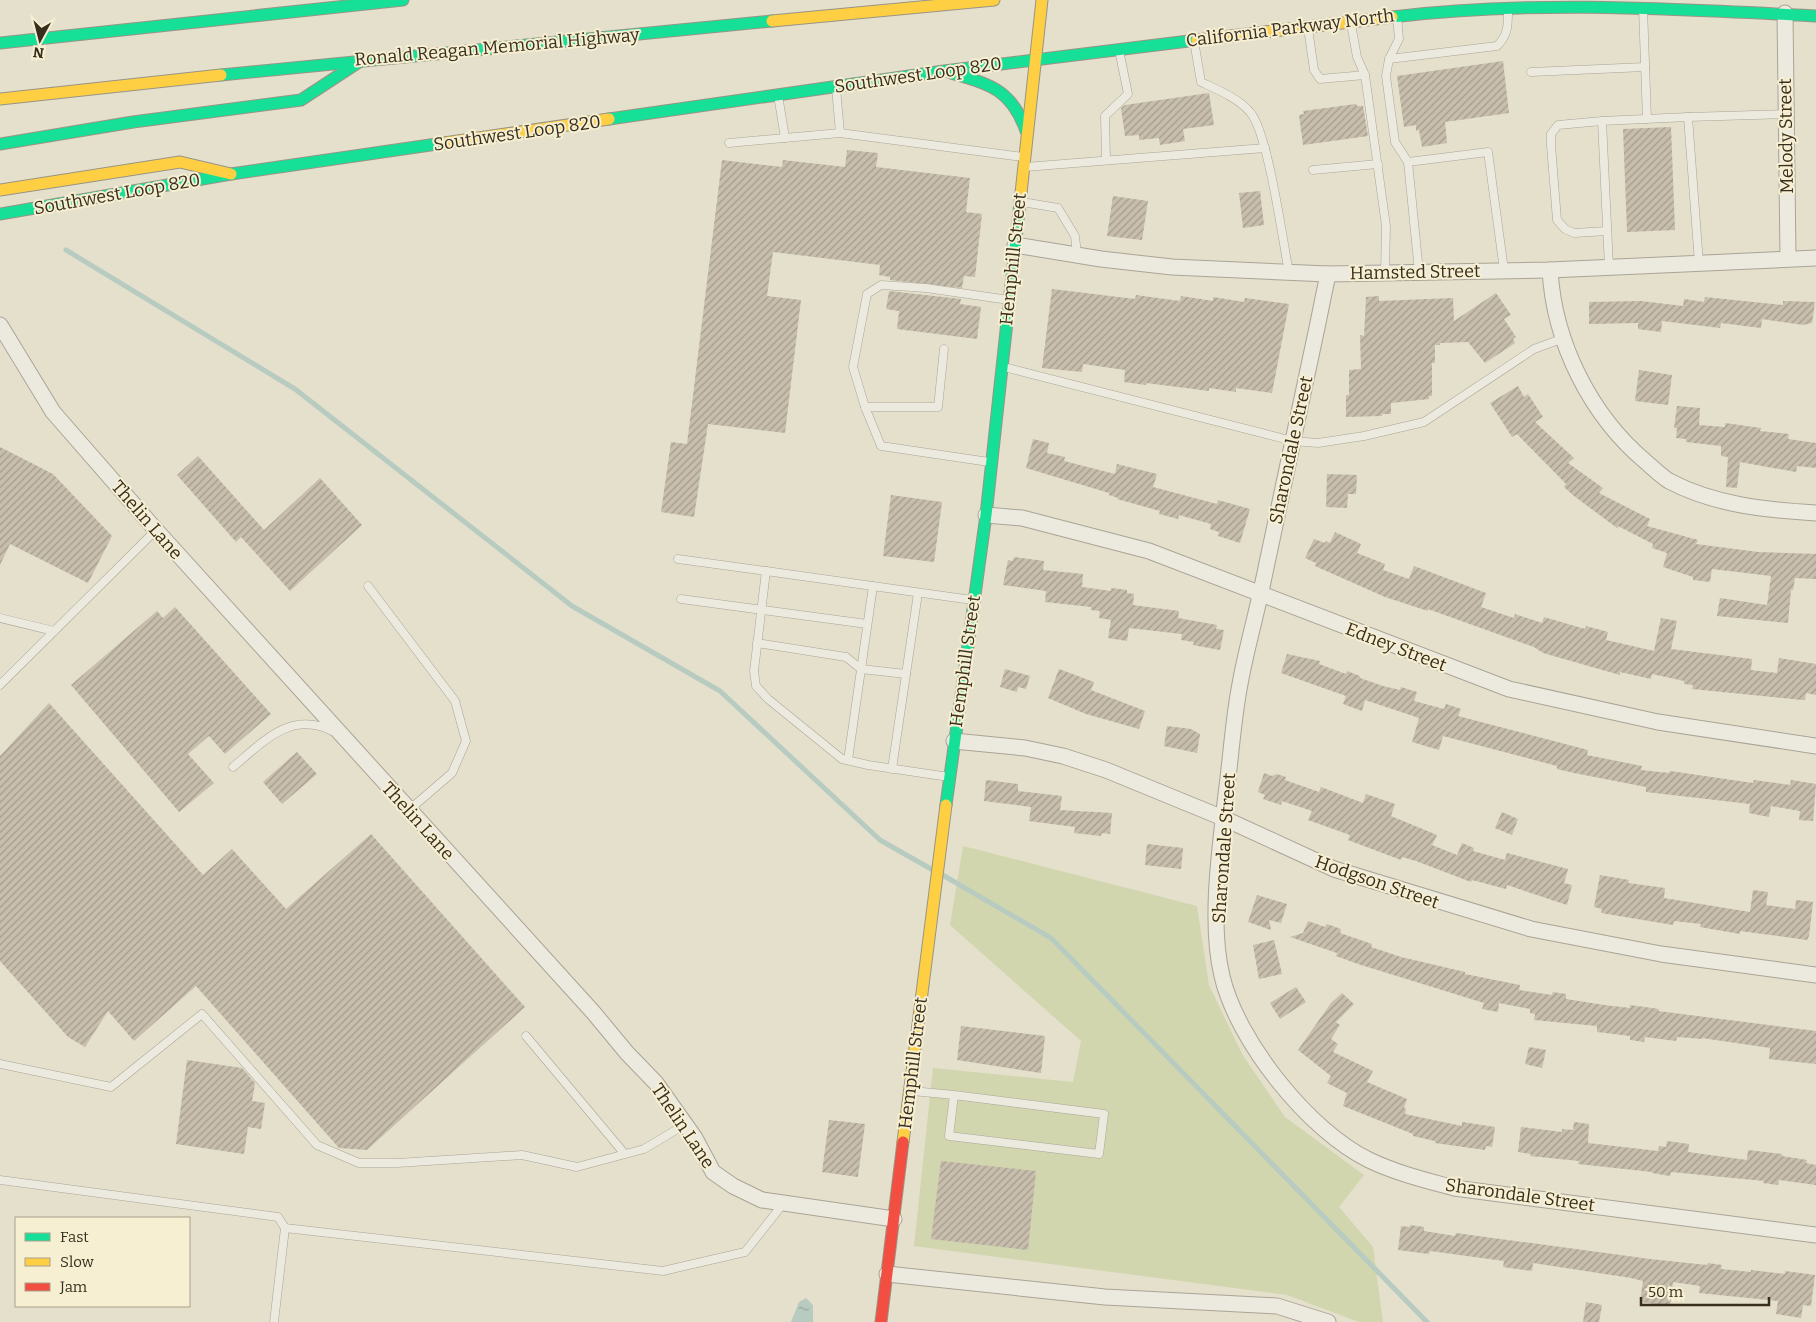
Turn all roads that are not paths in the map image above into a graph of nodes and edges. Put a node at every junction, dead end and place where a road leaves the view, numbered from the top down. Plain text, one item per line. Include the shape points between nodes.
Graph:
1 (402, 0) edge
2 (994, 0) edge
3 (1042, 0) edge
4 (1642, 8) junction
5 (1508, 9) junction
6 (1785, 13) junction
7 (1397, 16) junction
8 (1816, 16) edge
9 (1350, 22) junction
10 (1308, 27) junction
11 (1193, 40) junction
12 (0, 44) edge
13 (1118, 48) junction
14 (1036, 59) junction
15 (1389, 59) junction
16 (363, 60) junction
17 (1645, 67) junction
18 (944, 71) junction
19 (1531, 72) dead end
20 (1365, 75) junction
21 (836, 87) junction
22 (778, 95) junction
23 (0, 99) edge
24 (1786, 114) junction
25 (1688, 117) junction
26 (1648, 119) junction
27 (1602, 121) junction
28 (840, 133) junction
29 (1027, 136) junction
30 (785, 138) junction
31 (729, 143) dead end
32 (0, 144) edge
33 (1265, 148) junction
34 (1106, 160) junction
35 (1024, 162) junction
36 (1408, 162) junction
37 (1378, 164) junction
38 (1313, 170) dead end
39 (231, 174) junction
40 (0, 190) edge
41 (1020, 202) junction
42 (0, 214) edge
43 (1607, 231) junction
44 (1015, 245) junction
45 (1077, 255) junction
46 (1788, 258) junction
47 (1816, 258) edge
48 (1699, 263) junction
49 (1609, 267) junction
50 (1504, 270) junction
51 (1550, 270) junction
52 (1419, 272) junction
53 (1289, 273) junction
54 (1385, 273) junction
55 (1328, 274) junction
56 (1009, 300) junction
57 (0, 325) edge
58 (1564, 338) junction
59 (944, 349) dead end
60 (1002, 367) junction
61 (865, 407) junction
62 (1293, 441) junction
63 (992, 463) junction
64 (1816, 513) edge
65 (986, 515) junction
66 (156, 530) junction
67 (678, 559) dead end
68 (766, 570) junction
69 (368, 586) dead end
70 (873, 586) junction
71 (918, 593) junction
72 (1261, 596) junction
73 (681, 599) dead end
74 (974, 600) junction
75 (761, 611) junction
76 (0, 618) edge
77 (867, 624) junction
78 (54, 631) junction
79 (757, 643) junction
80 (861, 669) junction
81 (906, 674) junction
82 (0, 686) edge
83 (341, 735) junction
84 (954, 741) junction
85 (1816, 746) edge
86 (848, 760) junction
87 (233, 767) dead end
88 (892, 769) junction
89 (949, 777) junction
90 (409, 810) junction
91 (1223, 818) junction
92 (1816, 975) edge
93 (526, 1036) dead end
94 (0, 1064) edge
95 (910, 1090) junction
96 (954, 1095) junction
97 (686, 1124) junction
98 (624, 1153) junction
99 (0, 1180) edge
100 (783, 1204) junction
101 (894, 1219) junction
102 (285, 1228) junction
103 (1816, 1235) edge
104 (887, 1274) junction
105 (274, 1322) edge
106 (881, 1322) edge
107 (1328, 1322) edge

1 - 12 main road
2 - 16 main road, Ronald Reagan Memorial Highway
3 - 14 main road, Hemphill Street
4 - 5 main road, California Parkway North
4 - 6 main road, California Parkway North
4 - 17 lane
5 - 7 main road, California Parkway North
5 - 15 lane via 1508,29 1497,46
6 - 8 main road, California Parkway North
6 - 24 street, Melody Street
7 - 9 main road, California Parkway North
7 - 15 lane via 1399,39
9 - 10 main road, California Parkway North
9 - 20 lane via 1356,58
10 - 11 main road, California Parkway North
10 - 20 lane via 1314,70 1320,79
11 - 13 main road, California Parkway North
11 - 33 lane via 1201,82 1228,95 1251,113
13 - 14 main road, California Parkway North
13 - 34 lane via 1128,94 1105,116
14 - 18 main road, Southwest Loop 820
14 - 29 main road, Hemphill Street
15 - 36 lane via 1386,76 1395,142
16 - 23 main road, Ronald Reagan Memorial Highway
16 - 32 main road via 301,100 133,122
17 - 19 lane
17 - 26 lane
18 - 21 main road, Southwest Loop 820
18 - 29 main road via 1001,90 1019,111
20 - 37 lane
21 - 22 main road, Southwest Loop 820
21 - 28 lane
22 - 30 lane
22 - 39 main road, Southwest Loop 820
24 - 25 lane
24 - 46 street, Melody Street
25 - 26 lane
25 - 48 lane
26 - 27 lane
27 - 43 lane
27 - 43 lane via 1558,125 1551,134 1550,145 1557,220 1574,233
28 - 30 lane
28 - 35 lane
29 - 35 main road, Hemphill Street
30 - 31 lane
33 - 34 lane
33 - 53 lane
34 - 35 lane
35 - 41 main road, Hemphill Street
36 - 50 lane via 1488,152
36 - 52 lane
37 - 38 lane
37 - 54 lane via 1386,226
39 - 40 main road via 180,162
39 - 42 main road, Southwest Loop 820
41 - 44 main road, Hemphill Street
41 - 45 lane via 1058,208 1075,236
43 - 49 lane
44 - 45 street, Hamsted Street
44 - 56 main road, Hemphill Street
45 - 53 street, Hamsted Street via 1172,267
46 - 47 street, Hamsted Street
46 - 48 street, Hamsted Street
48 - 49 street, Hamsted Street
49 - 51 street, Hamsted Street
50 - 51 street, Hamsted Street
50 - 52 street, Hamsted Street
51 - 58 street
52 - 54 street, Hamsted Street
53 - 55 street, Hamsted Street
54 - 55 street, Hamsted Street
55 - 62 street, Sharondale Street
56 - 60 main road, Hemphill Street
56 - 61 lane via 881,285 867,294 853,366
57 - 66 street, Thelin Lane via 53,412
58 - 62 lane via 1534,349 1424,422 1318,443
58 - 64 street via 1587,393 1626,445 1668,480 1738,506
59 - 61 lane via 938,407
60 - 62 lane
60 - 63 main road, Hemphill Street
61 - 63 lane via 881,446
62 - 72 street, Sharondale Street
63 - 65 main road, Hemphill Street
65 - 72 street, Edney Street via 1022,518 1149,552
65 - 74 main road, Hemphill Street
66 - 78 lane
66 - 83 street, Thelin Lane
67 - 68 lane
68 - 70 lane
68 - 75 lane
69 - 90 lane via 455,701 466,741 452,773
70 - 71 lane
70 - 77 lane
71 - 74 lane
71 - 81 lane
72 - 85 street, Edney Street via 1509,689 1658,722
72 - 91 street, Sharondale Street via 1240,684
73 - 75 lane
74 - 84 main road, Hemphill Street
75 - 77 lane
75 - 79 lane
76 - 78 lane
77 - 80 lane
78 - 82 lane
79 - 80 lane via 846,657
79 - 86 lane via 756,686 842,759
80 - 81 lane
80 - 86 lane
81 - 88 lane
83 - 87 lane via 320,724 307,723 276,731
83 - 90 street, Thelin Lane
84 - 89 main road, Hemphill Street
84 - 91 street, Hodgson Street via 1025,748 1063,756
86 - 88 lane
88 - 89 lane
89 - 95 main road, Hemphill Street
90 - 97 street, Thelin Lane via 593,1012
91 - 92 street, Hodgson Street via 1334,869 1531,929 1661,954
91 - 103 street, Sharondale Street via 1216,922 1222,976 1231,1001 1243,1030 1276,1079 1340,1142 1368,1160 1454,1188
93 - 98 lane
94 - 98 lane via 111,1087 202,1014 316,1144 359,1163 522,1155 577,1167
95 - 96 lane
95 - 101 main road, Hemphill Street
96 - 96 lane via 949,1136 1099,1154 1104,1114
97 - 98 lane via 644,1149
97 - 100 street, Thelin Lane via 713,1172 762,1200
99 - 102 lane via 278,1217
100 - 101 street, Thelin Lane
100 - 102 lane via 745,1252 663,1271
101 - 104 main road, Hemphill Street
102 - 105 lane
104 - 106 main road, Hemphill Street
104 - 107 street via 1105,1297 1277,1306

